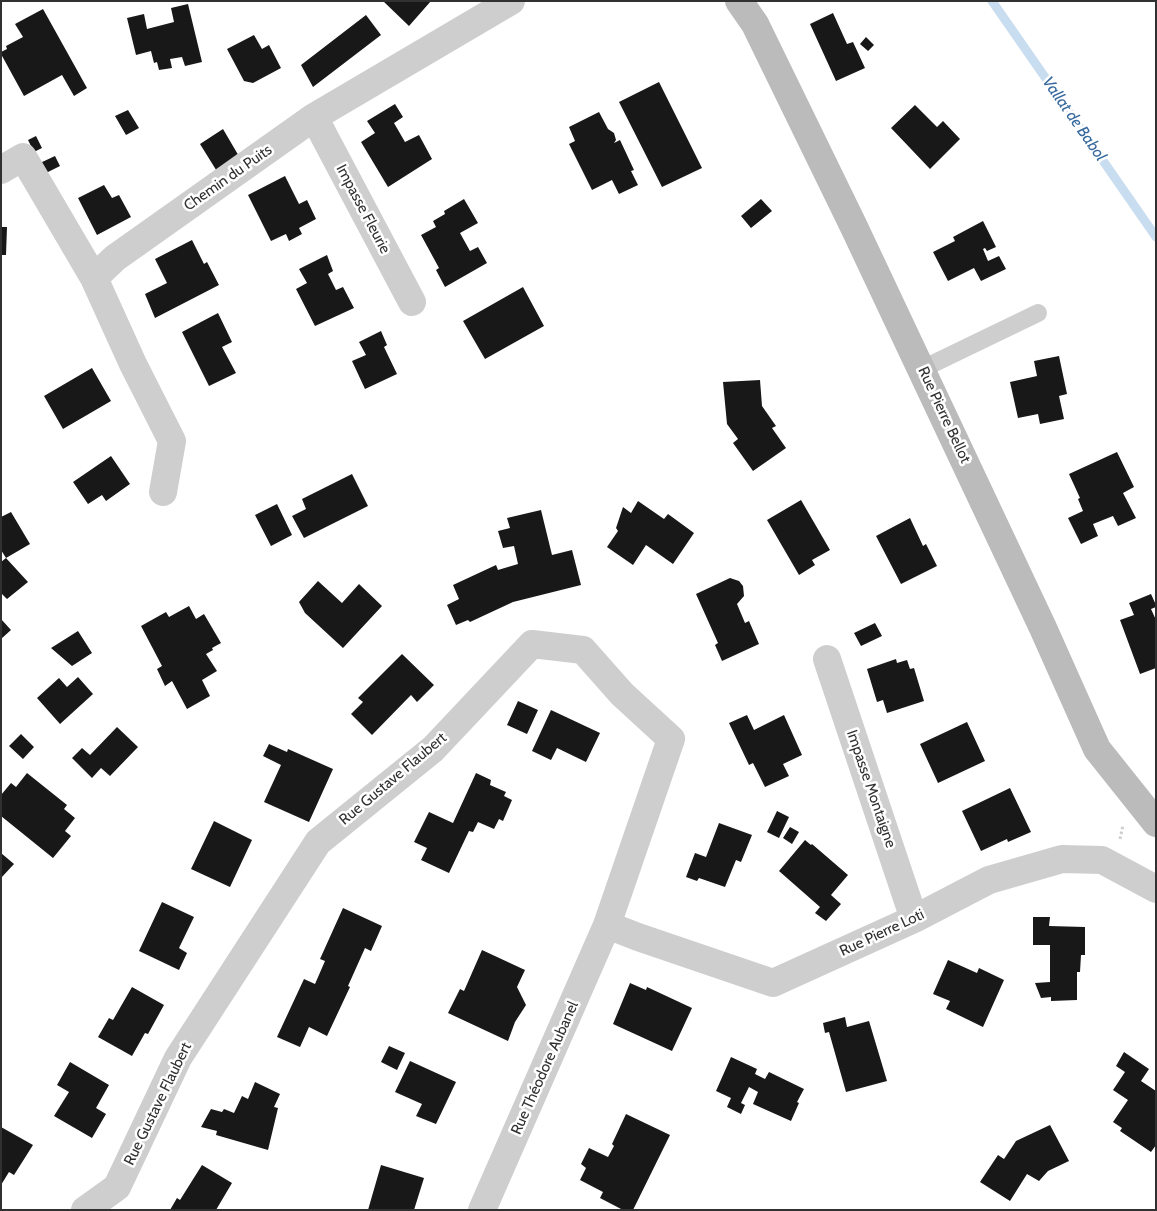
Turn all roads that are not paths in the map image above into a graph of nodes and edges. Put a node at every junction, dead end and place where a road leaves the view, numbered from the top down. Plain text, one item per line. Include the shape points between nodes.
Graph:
1 (511, 1) edge
2 (738, 1) edge
3 (314, 116) junction
4 (1, 170) edge
5 (94, 278) junction
6 (412, 302) dead end
7 (1038, 313) dead end
8 (922, 369) junction
9 (163, 492) dead end
10 (827, 659) dead end
11 (1156, 823) edge
12 (1156, 889) edge
13 (914, 919) junction
14 (607, 925) junction
15 (484, 1208) edge
16 (84, 1210) edge

1 - 3 street, Chemin du Puits
2 - 8 street, Rue Pierre Bellot via 755,24
3 - 5 street, Chemin du Puits via 115,258
3 - 6 street, Impasse Fleurie
4 - 5 street via 23,157
5 - 9 street via 172,441
7 - 8 lane
8 - 11 street, Rue Pierre Bellot via 1097,749
10 - 13 street, Impasse Montaigne
12 - 13 street, Rue Pierre Loti via 1102,860 1062,859 989,880
13 - 14 street, Rue Pierre Loti via 773,982
14 - 15 street, Rue Théodore Aubanel
14 - 16 street, Rue Gustave Flaubert via 671,739 622,694 583,650 532,644 433,749 318,842 178,1058 117,1187

